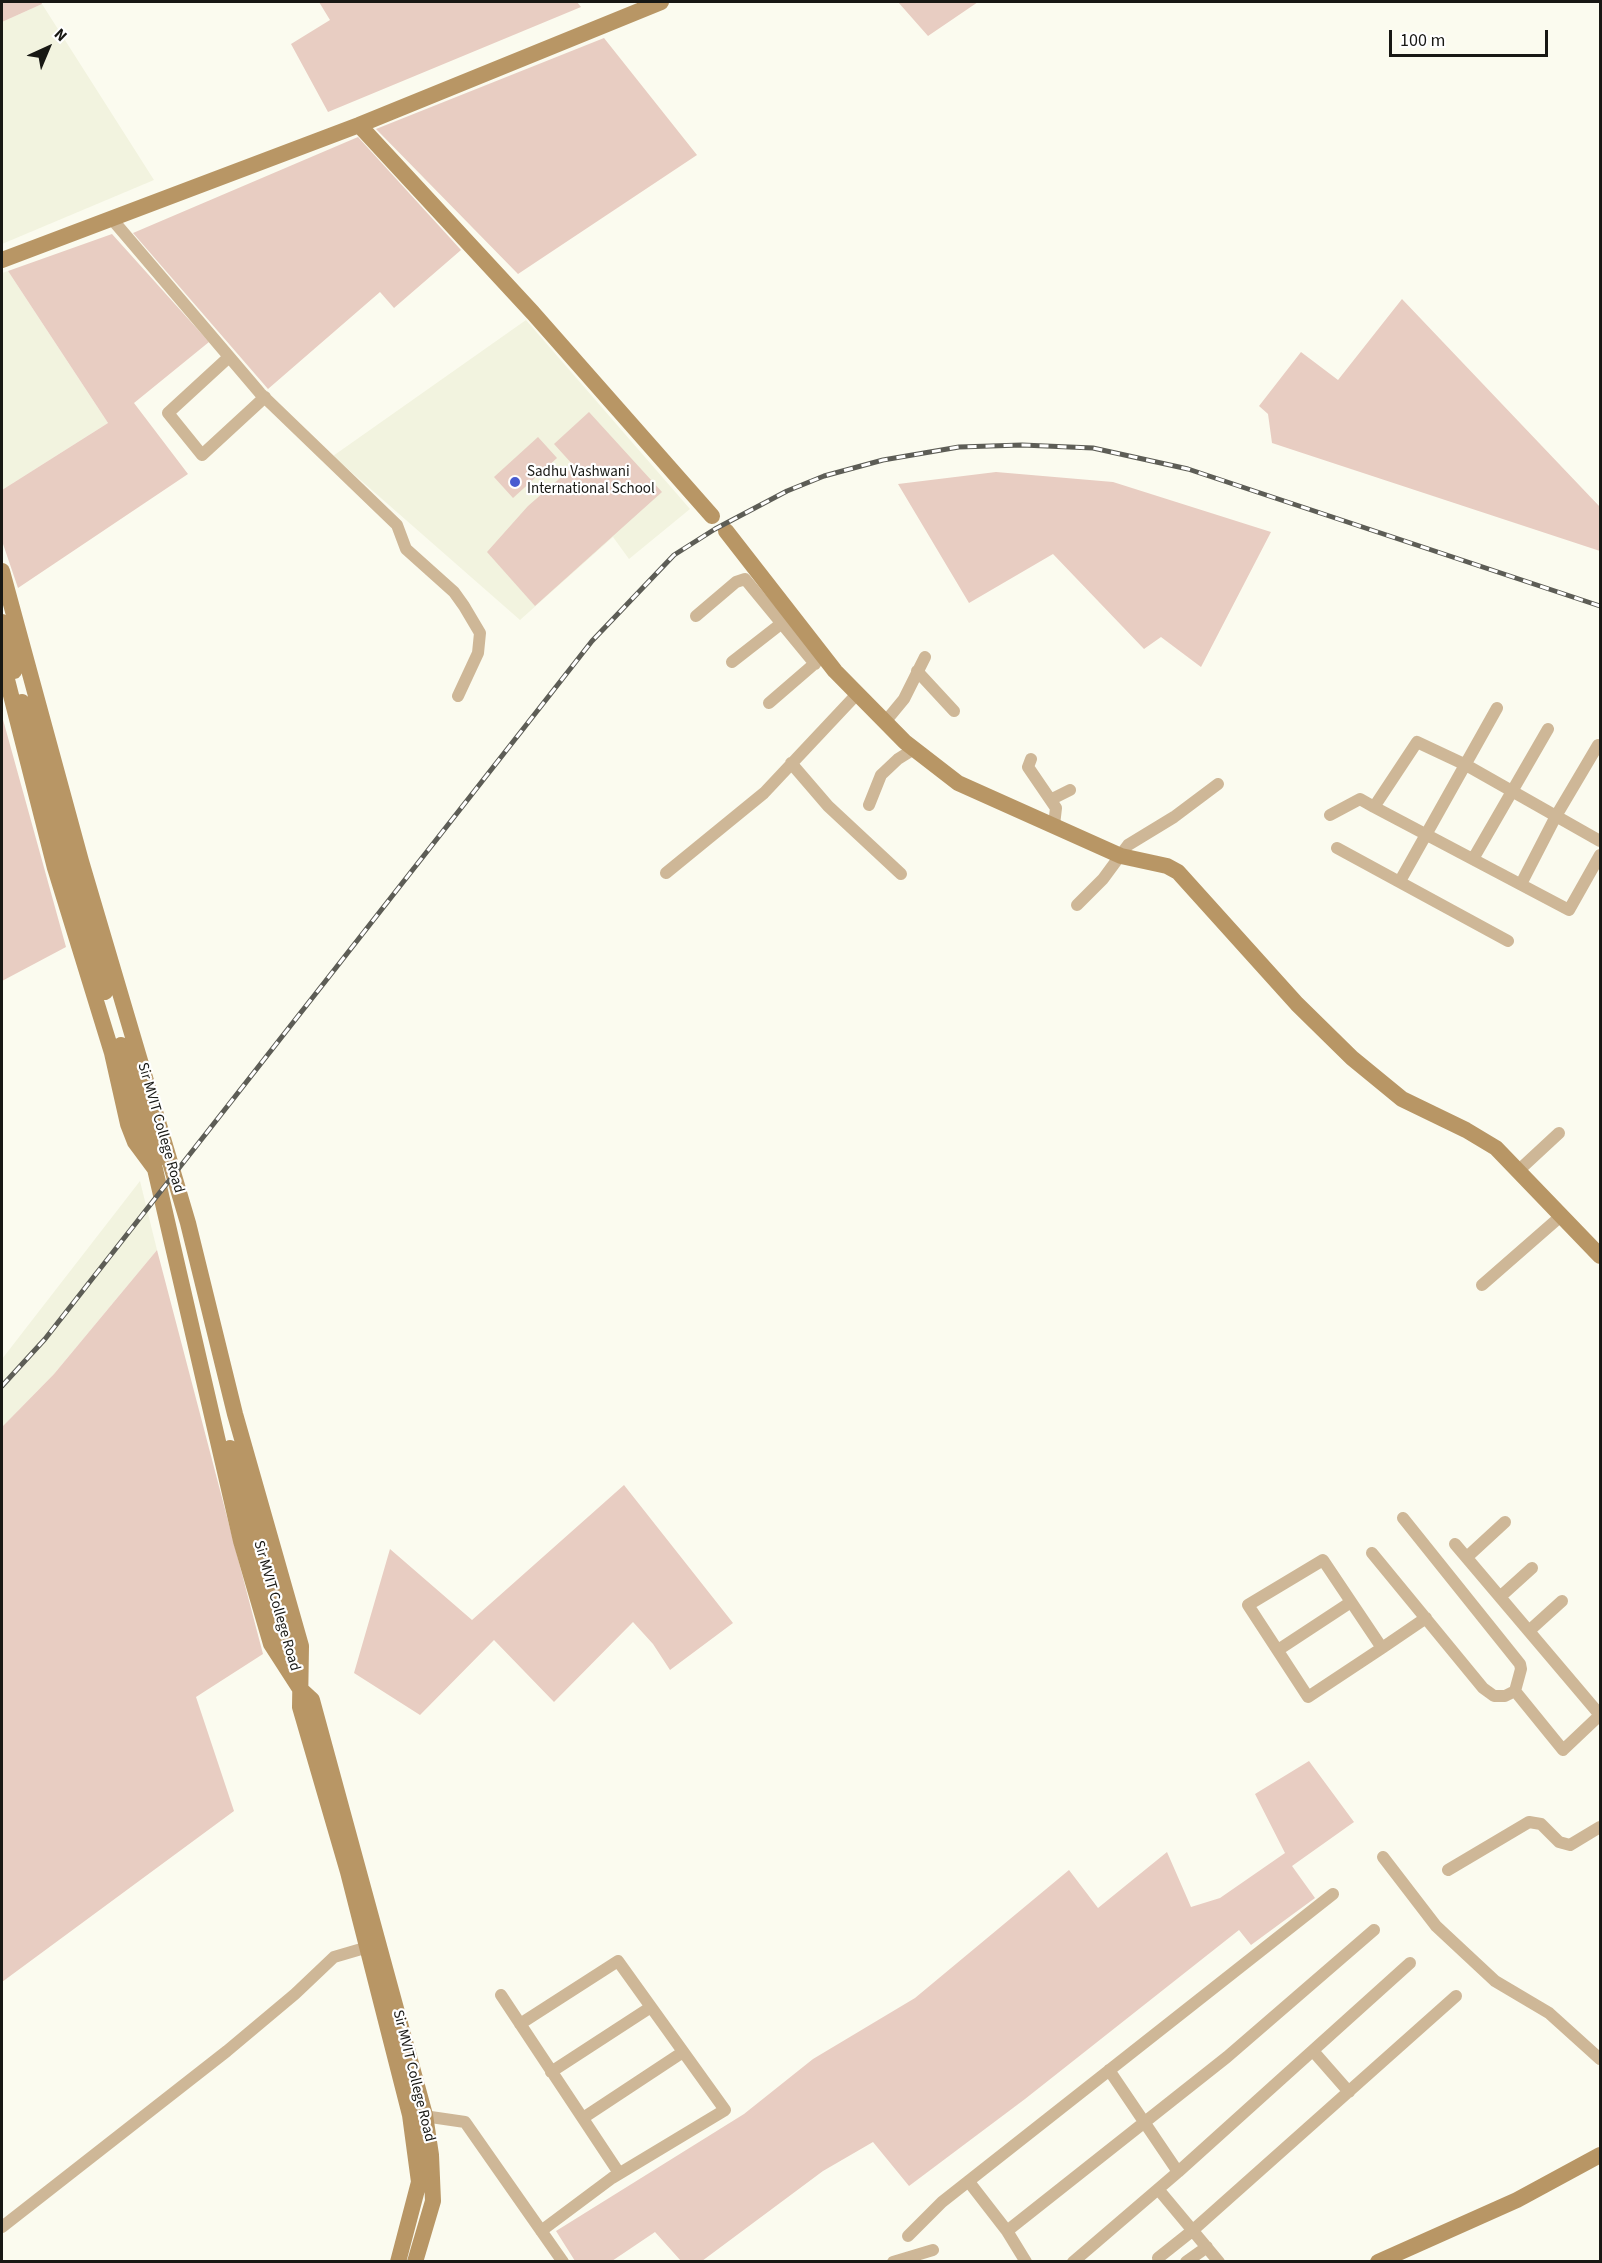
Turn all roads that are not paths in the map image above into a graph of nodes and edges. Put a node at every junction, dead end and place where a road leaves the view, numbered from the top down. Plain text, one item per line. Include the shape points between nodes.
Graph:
1 (661, 2) edge
2 (359, 125) junction
3 (111, 218) junction
4 (2, 260) edge
5 (230, 357) junction
6 (265, 397) junction
7 (712, 516) dead end
8 (726, 531) dead end
9 (2, 571) edge
10 (696, 616) dead end
11 (2, 622) edge
12 (782, 623) junction
13 (925, 657) dead end
14 (2, 660) edge
15 (819, 660) junction
16 (732, 662) dead end
17 (917, 671) junction
18 (857, 694) junction
19 (458, 696) dead end
20 (769, 703) dead end
21 (1497, 708) dead end
22 (954, 711) dead end
23 (885, 722) junction
24 (1548, 729) dead end
25 (1598, 746) dead end
26 (914, 749) junction
27 (1031, 759) dead end
28 (791, 763) junction
29 (1466, 765) junction
30 (1218, 784) dead end
31 (1070, 790) dead end
32 (1510, 791) junction
33 (1052, 799) junction
34 (869, 805) dead end
35 (1374, 807) junction
36 (1330, 815) dead end
37 (1556, 816) junction
38 (1054, 825) junction
39 (1425, 834) junction
40 (1600, 841) edge
41 (1337, 848) dead end
42 (1600, 855) edge
43 (1121, 856) junction
44 (1473, 859) junction
45 (75, 862) junction
46 (666, 873) dead end
47 (901, 874) dead end
48 (1400, 882) junction
49 (1521, 884) junction
50 (1077, 905) dead end
51 (1508, 941) dead end
52 (1559, 1133) dead end
53 (1518, 1171) junction
54 (1561, 1216) junction
55 (1600, 1256) edge
56 (1482, 1285) dead end
57 (1403, 1518) dead end
58 (1505, 1522) dead end
59 (1455, 1544) dead end
60 (1372, 1553) dead end
61 (1467, 1557) junction
62 (1532, 1568) dead end
63 (1501, 1596) junction
64 (1562, 1601) dead end
65 (1351, 1602) junction
66 (1426, 1618) junction
67 (1530, 1630) junction
68 (1382, 1648) junction
69 (1278, 1650) junction
70 (300, 1689) junction
71 (1515, 1691) junction
72 (1600, 1715) edge
73 (1600, 1827) edge
74 (1383, 1857) dead end
75 (1448, 1870) dead end
76 (1333, 1894) dead end
77 (1374, 1930) dead end
78 (372, 1945) junction
79 (1410, 1963) dead end
80 (501, 1995) dead end
81 (1456, 1996) dead end
82 (651, 2007) junction
83 (520, 2024) junction
84 (1313, 2051) junction
85 (683, 2052) junction
86 (1600, 2059) edge
87 (1109, 2070) junction
88 (552, 2072) junction
89 (1349, 2092) junction
90 (417, 2115) junction
91 (583, 2118) junction
92 (1145, 2123) junction
93 (1600, 2155) edge
94 (1178, 2172) junction
95 (619, 2173) junction
96 (969, 2182) junction
97 (1158, 2189) junction
98 (2, 2227) edge
99 (541, 2231) junction
100 (1007, 2231) junction
101 (1192, 2231) junction
102 (908, 2236) dead end
103 (1207, 2247) junction
104 (933, 2250) dead end
105 (1158, 2258) dead end
106 (398, 2262) edge
107 (415, 2262) edge
108 (563, 2262) edge
109 (893, 2262) edge
110 (1026, 2262) edge
111 (1073, 2262) edge
112 (1186, 2262) edge
113 (1219, 2262) edge
114 (1378, 2262) edge

1 - 2 main road
2 - 3 main road
2 - 7 main road via 533,313
3 - 4 main road
3 - 5 street
5 - 6 street
5 - 6 street via 168,413 202,455
6 - 19 street via 397,525 406,549 464,606 480,633 478,653
8 - 15 main road
9 - 45 main road, Sir MVIT College Road
10 - 12 street via 736,582 745,579
11 - 45 main road, Sir MVIT College Road
12 - 15 street
12 - 16 street
13 - 17 street
14 - 70 main road, Sir MVIT College Road via 55,868 112,1053 128,1124 135,1142 155,1169 241,1541 271,1644
15 - 18 main road
15 - 20 street
17 - 22 street
17 - 23 street via 904,699
18 - 23 main road
18 - 28 street
21 - 29 street
23 - 26 main road
24 - 32 street
25 - 37 street
26 - 34 street via 881,775
26 - 38 main road via 958,783
27 - 33 street via 1028,767
28 - 46 street via 764,793
28 - 47 street via 828,806
29 - 32 street
29 - 35 street via 1418,742
29 - 39 street
30 - 43 street via 1174,817 1139,836
31 - 33 street
32 - 37 street
32 - 44 street
33 - 38 street via 1056,808
35 - 36 street via 1360,799
35 - 39 street
37 - 40 street
37 - 49 street
38 - 43 main road
39 - 44 street
39 - 48 street
41 - 48 street
42 - 49 street via 1569,910
43 - 50 street
43 - 53 main road via 1178,872 1352,1059 1402,1099 1496,1148
44 - 49 street
45 - 70 main road, Sir MVIT College Road via 188,1223 228,1416 301,1646
48 - 51 street
52 - 53 street
53 - 54 main road
54 - 55 main road
54 - 56 street
57 - 71 street via 1520,1664
58 - 61 street
59 - 61 street
60 - 66 street
61 - 63 street
62 - 63 street
63 - 67 street
64 - 67 street
65 - 68 street
65 - 69 street
65 - 69 street via 1323,1560 1248,1605
66 - 68 street
66 - 71 street via 1483,1688 1494,1695 1505,1696
67 - 72 street
68 - 69 street via 1308,1697
70 - 78 main road, Sir MVIT College Road via 300,1707
71 - 72 street via 1563,1750
73 - 75 street via 1570,1845 1559,1842 1542,1824 1529,1822
74 - 86 street via 1436,1926 1495,1981 1549,2013
76 - 87 street
77 - 92 street
78 - 90 main road, Sir MVIT College Road
78 - 98 street via 334,1957 227,2051
79 - 84 street
80 - 83 street
81 - 89 street
82 - 83 street via 618,1961
82 - 85 street
82 - 88 street
83 - 88 street
84 - 89 street
84 - 94 street
85 - 91 street
85 - 95 street via 725,2110
87 - 92 street
87 - 96 street
88 - 91 street
89 - 101 street
90 - 99 street via 465,2122
90 - 106 main road, Sir MVIT College Road via 418,2182
90 - 107 main road, Sir MVIT College Road via 431,2156 433,2201
91 - 95 street
92 - 94 street
92 - 100 street
93 - 114 main road via 1517,2200
94 - 97 street
95 - 99 street
96 - 100 street
96 - 102 street
97 - 101 street
97 - 111 street
99 - 108 street
100 - 110 street
101 - 103 street
101 - 105 street
103 - 112 street
103 - 113 street
104 - 109 street

